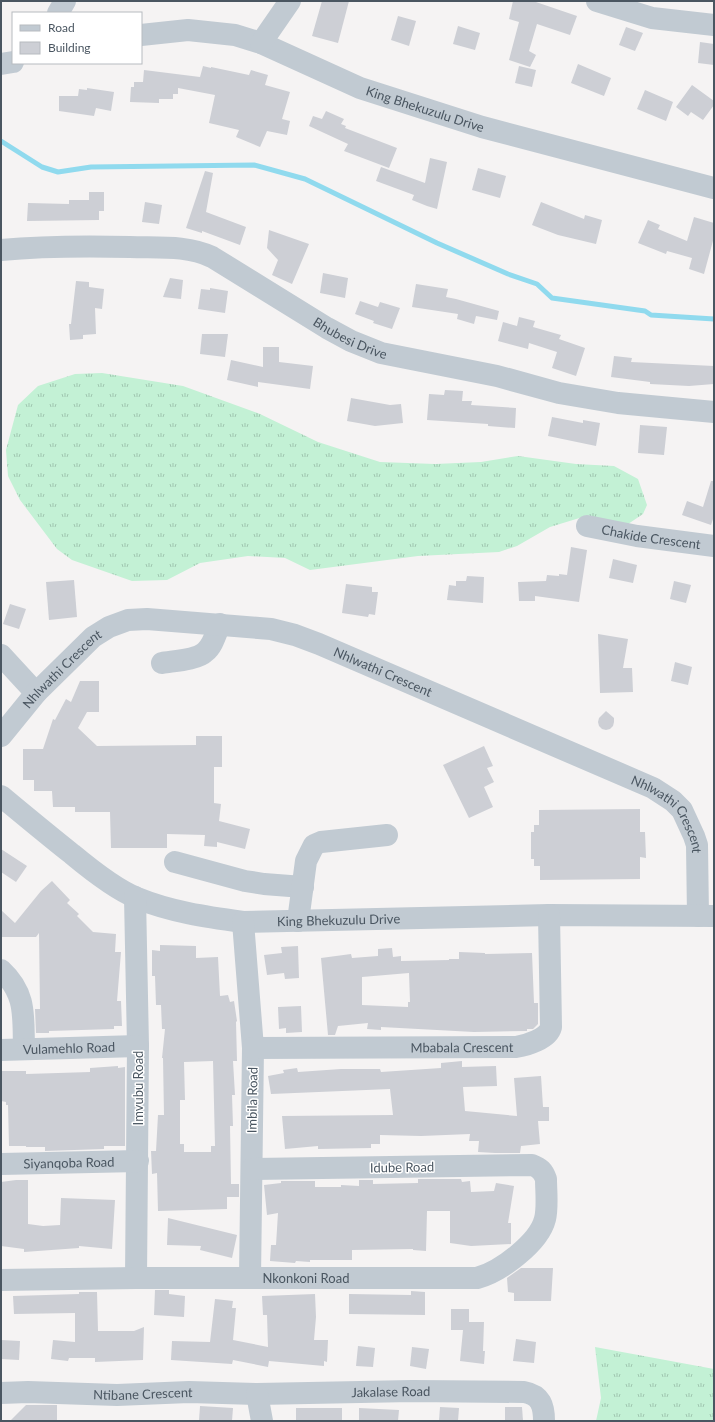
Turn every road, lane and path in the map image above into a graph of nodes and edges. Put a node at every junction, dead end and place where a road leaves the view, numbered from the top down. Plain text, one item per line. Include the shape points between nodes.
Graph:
1 (64, 1) edge
2 (290, 1) edge
3 (597, 1) edge
4 (58, 12) edge
5 (714, 26) edge
6 (142, 35) edge
7 (261, 43) junction
8 (12, 62) edge
9 (1, 64) edge
10 (714, 188) edge
11 (3, 248) edge
12 (714, 412) edge
13 (588, 526) dead end
14 (714, 546) edge
15 (220, 624) junction
16 (1, 655) edge
17 (162, 663) dead end
18 (36, 693) junction
19 (1, 736) edge
20 (1, 796) edge
21 (387, 835) dead end
22 (705, 844) edge
23 (175, 862) dead end
24 (303, 887) junction
25 (135, 898) junction
26 (549, 915) junction
27 (706, 916) edge
28 (298, 921) junction
29 (243, 922) junction
30 (1, 970) edge
31 (138, 1046) junction
32 (253, 1048) junction
33 (24, 1049) junction
34 (1, 1050) edge
35 (138, 1161) junction
36 (1, 1164) edge
37 (252, 1169) junction
38 (546, 1179) joint
39 (136, 1278) junction
40 (250, 1278) junction
41 (1, 1280) edge
42 (1, 1393) edge
43 (257, 1394) junction
44 (262, 1421) edge
45 (544, 1421) edge

1 - 4 street
2 - 7 street
3 - 5 street via 652,18
6 - 7 street, King Bhekuzulu Drive via 188,30 235,35
7 - 10 street, King Bhekuzulu Drive via 360,88 482,127
8 - 9 street
11 - 12 street, Bhubesi Drive via 100,247 193,250 212,257 339,335 380,353 497,376 559,394 618,403
13 - 14 street, Chakide Crescent via 636,536
15 - 17 street via 205,653
15 - 18 street, Nhlwathi Crescent via 147,619 128,620 109,626 92,637
15 - 22 street, Nhlwathi Crescent via 271,629 319,644 653,788 682,810
16 - 18 street
18 - 19 street, Nhlwathi Crescent
20 - 25 street, King Bhekuzulu Drive via 90,868
21 - 24 street via 321,842 314,845 306,861
22 - 27 street, Nhlwathi Crescent
23 - 24 street via 245,881
24 - 28 street
25 - 29 street, King Bhekuzulu Drive via 199,916
25 - 31 street, Imvubu Road
26 - 27 street, King Bhekuzulu Drive
26 - 28 street, King Bhekuzulu Drive
26 - 32 street, Mbabala Crescent via 551,1027 550,1032 543,1038 516,1047
28 - 29 street, King Bhekuzulu Drive
29 - 32 street, Imbila Road
30 - 33 street via 15,985 20,995
31 - 33 street, Vulamehlo Road
31 - 35 street, Imvubu Road
32 - 37 street, Imbila Road
33 - 34 street, Vulamehlo Road
35 - 36 street, Siyanqoba Road
35 - 39 street, Imvubu Road
37 - 38 street, Idube Road via 532,1165 541,1169
37 - 40 street, Imbila Road
38 - 40 street, Nkonkoni Road via 546,1216 543,1225 530,1243 513,1258 480,1277
39 - 40 street, Nkonkoni Road
39 - 41 street, Nkonkoni Road
42 - 43 street, Ntibane Crescent
43 - 44 street
43 - 45 street, Jakalase Road via 524,1392 536,1397 542,1404

